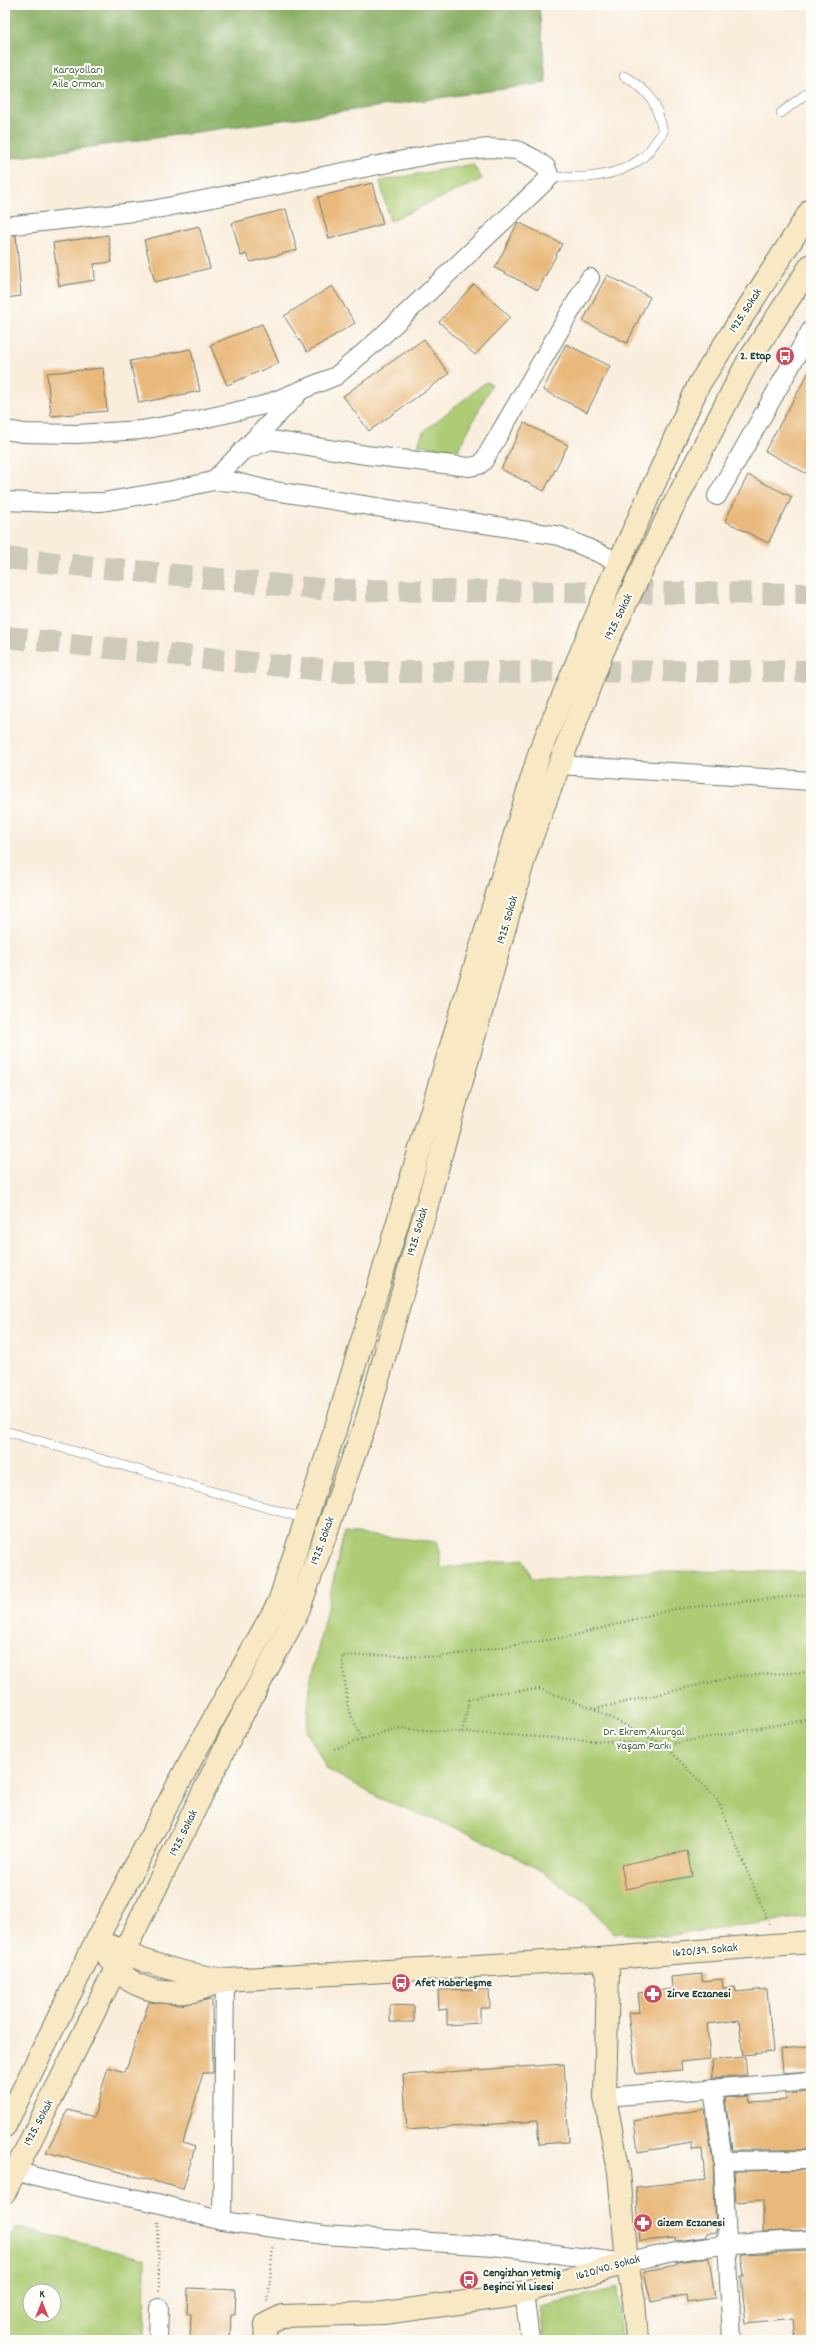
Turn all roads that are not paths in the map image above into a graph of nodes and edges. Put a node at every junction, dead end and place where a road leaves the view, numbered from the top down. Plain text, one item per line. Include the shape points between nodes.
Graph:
1 (624, 76) dead end
2 (811, 90) edge
3 (781, 113) dead end
4 (550, 177) junction
5 (811, 210) edge
6 (5, 226) edge
7 (811, 265) edge
8 (590, 278) dead end
9 (811, 330) edge
10 (300, 392) junction
11 (5, 430) edge
12 (242, 452) junction
13 (213, 481) junction
14 (717, 496) dead end
15 (5, 501) edge
16 (619, 562) junction
17 (560, 765) junction
18 (811, 781) edge
19 (5, 1431) edge
20 (306, 1519) junction
21 (97, 1939) junction
22 (811, 1942) edge
23 (599, 1959) junction
24 (120, 1962) junction
25 (225, 1980) junction
26 (811, 2081) edge
27 (713, 2088) junction
28 (605, 2097) junction
29 (5, 2126) edge
30 (811, 2160) edge
31 (723, 2161) junction
32 (14, 2170) junction
33 (5, 2192) edge
34 (222, 2221) junction
35 (811, 2240) edge
36 (728, 2245) junction
37 (627, 2263) junction
38 (524, 2292) junction
39 (159, 2308) road end
40 (266, 2332) edge
41 (158, 2340) edge
42 (530, 2340) edge
43 (637, 2340) edge
44 (732, 2340) edge

1 - 4 lane via 644,88 658,109 663,132 643,158 626,168 586,178
2 - 3 lane
4 - 6 street via 546,167 517,150 489,148 446,152 152,210
4 - 10 street via 378,340 336,376
5 - 16 main road, 1925. Sokak via 700,384
7 - 17 main road, 1925. Sokak via 747,363 665,522 603,651
8 - 12 street via 479,465 366,455 271,440
9 - 14 street
10 - 11 street via 264,404 198,420 141,430 77,434
10 - 12 street
12 - 13 street
13 - 15 street via 102,502
13 - 16 street via 236,482 268,490 560,536
16 - 20 main road, 1925. Sokak via 540,751
17 - 18 street
17 - 24 main road, 1925. Sokak via 526,852 367,1419 298,1614 233,1732
19 - 20 lane
20 - 21 main road, 1925. Sokak via 279,1602 194,1754
21 - 24 main road, 1620/39. Sokak
21 - 29 main road, 1925. Sokak
22 - 23 main road, 1620/39. Sokak
23 - 25 main road, 1620/39. Sokak
23 - 28 main road via 608,1972
24 - 25 main road, 1620/39. Sokak
24 - 32 main road, 1925. Sokak
25 - 34 street
26 - 27 street
27 - 28 street
27 - 31 street
28 - 37 main road via 619,2172
30 - 31 street
31 - 36 street
32 - 33 main road, 1925. Sokak
32 - 34 street via 59,2183 158,2203
34 - 37 street via 324,2235 493,2246
35 - 36 street, 1620/40. Sokak
36 - 37 street, 1620/40. Sokak via 646,2257
36 - 44 street
37 - 38 main road, 1620/40. Sokak
37 - 43 main road via 634,2301
38 - 40 main road, 1620/40. Sokak via 384,2313 282,2316
38 - 42 street
39 - 41 street

